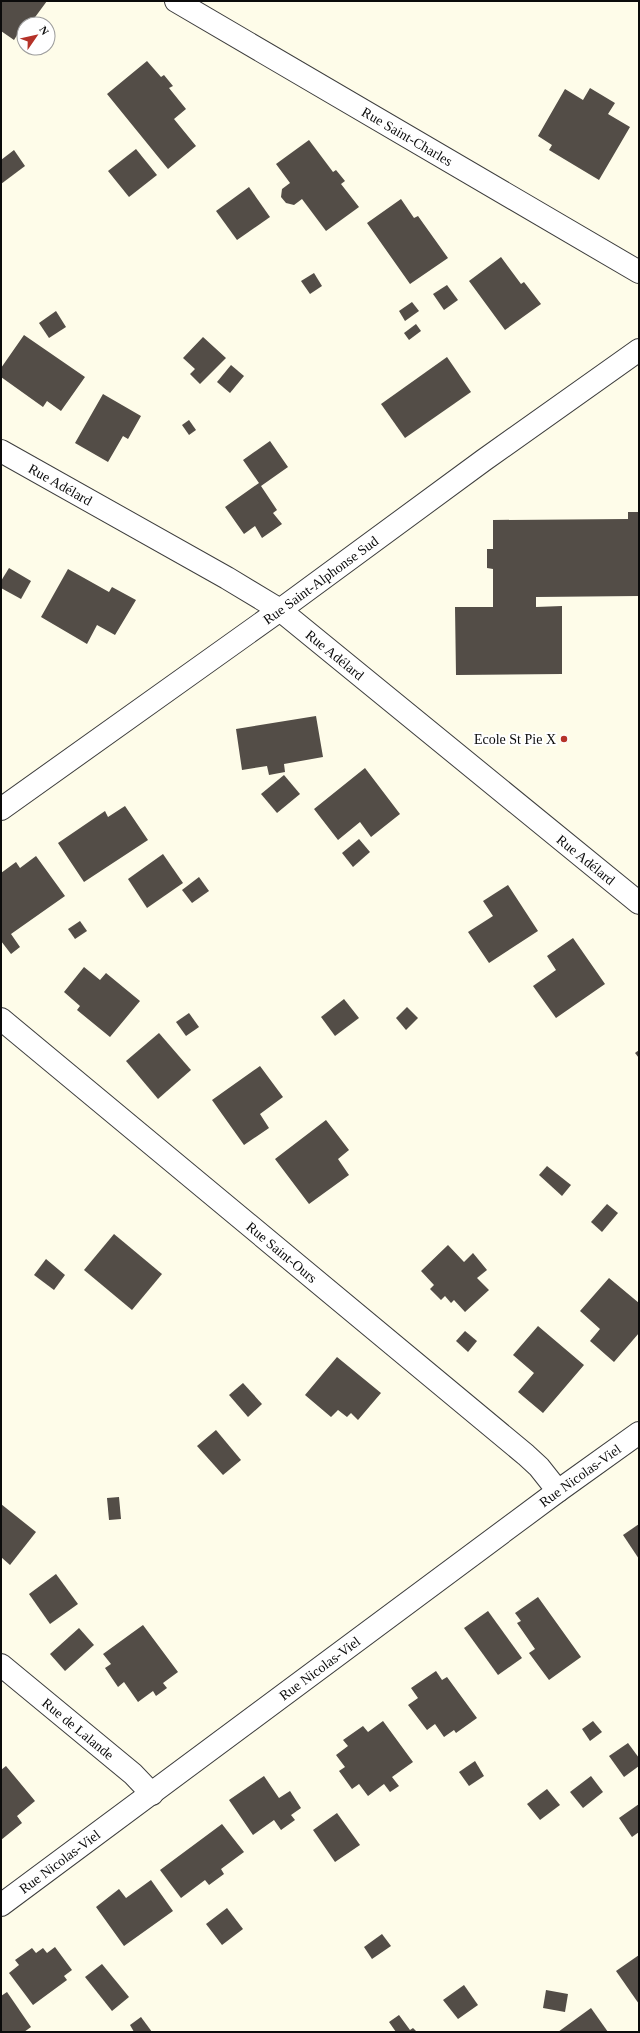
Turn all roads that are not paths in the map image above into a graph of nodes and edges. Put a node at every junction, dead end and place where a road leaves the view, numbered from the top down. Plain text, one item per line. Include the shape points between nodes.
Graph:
1 (176, 1) edge
2 (639, 272) edge
3 (639, 350) edge
4 (1, 451) edge
5 (280, 610) junction
6 (1, 809) edge
7 (639, 903) edge
8 (1, 1019) edge
9 (639, 1433) edge
10 (558, 1492) junction
11 (1, 1665) edge
12 (152, 1794) junction
13 (1, 1906) edge

1 - 2 street, Rue Saint-Charles
3 - 5 street, Rue Saint-Alphonse Sud
4 - 5 street, Rue Adélard
5 - 6 street, Rue Saint-Alphonse Sud
5 - 7 street, Rue Adélard
8 - 10 street, Rue Saint-Ours via 526,1455
9 - 10 street, Rue Nicolas-Viel
10 - 12 street, Rue Nicolas-Viel
11 - 12 street, Rue de Lalande via 133,1774
12 - 13 street, Rue Nicolas-Viel

